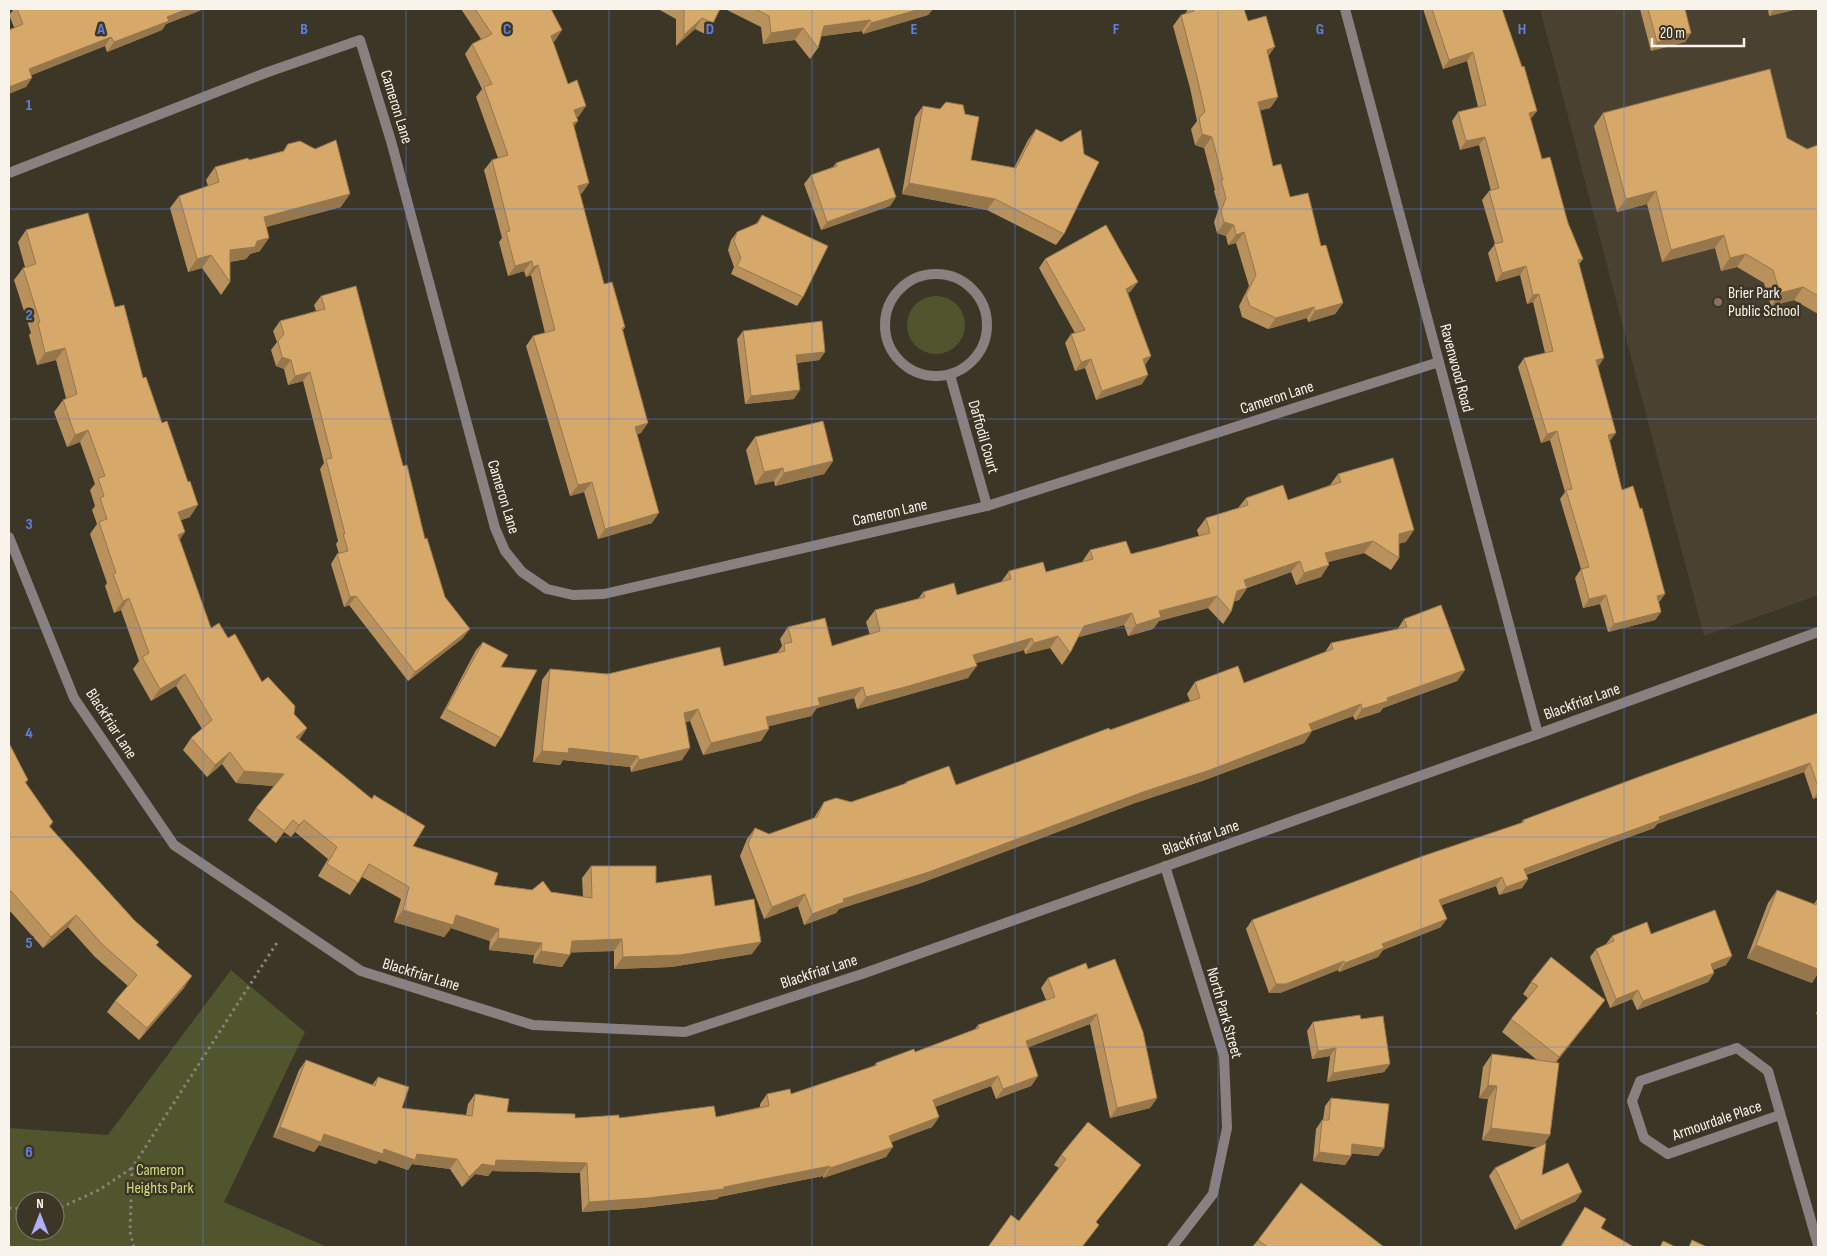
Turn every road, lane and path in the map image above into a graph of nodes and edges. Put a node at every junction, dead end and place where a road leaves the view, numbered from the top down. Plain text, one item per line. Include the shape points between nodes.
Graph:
1 (1345, 9) edge
2 (9, 173) edge
3 (1439, 362) junction
4 (950, 375) junction
5 (987, 506) junction
6 (9, 537) edge
7 (1818, 632) edge
8 (1538, 734) junction
9 (1165, 866) junction
10 (290, 923) junction
11 (1780, 1115) junction
12 (132, 1168) junction
13 (65, 1205) edge
14 (1818, 1245) edge
15 (134, 1247) edge
16 (1172, 1247) edge

1 - 3 street, Ravenwood Road
2 - 5 street, Cameron Lane via 268,72 360,40 391,141 495,528 505,551 522,572 547,589 574,595 604,594
3 - 5 street, Cameron Lane
3 - 8 street, Ravenwood Road
4 - 4 street via 965,368 985,342 986,309 978,294 951,275 918,276 903,285 892,298 886,314 885,332 890,349 916,372 932,376
4 - 5 street, Daffodil Court
6 - 10 street, Blackfriar Lane via 74,698 174,845
7 - 8 street, Blackfriar Lane
8 - 9 street, Blackfriar Lane
9 - 10 street, Blackfriar Lane via 862,974 685,1032 533,1025 360,971
9 - 16 street, North Park Street via 1224,1056 1227,1128 1213,1194
10 - 12 path
11 - 11 street, Armourdale Place via 1768,1071 1737,1048 1640,1081 1632,1101 1644,1138 1668,1154
11 - 14 street, Armourdale Place
12 - 13 path via 99,1190
12 - 15 path via 130,1232

